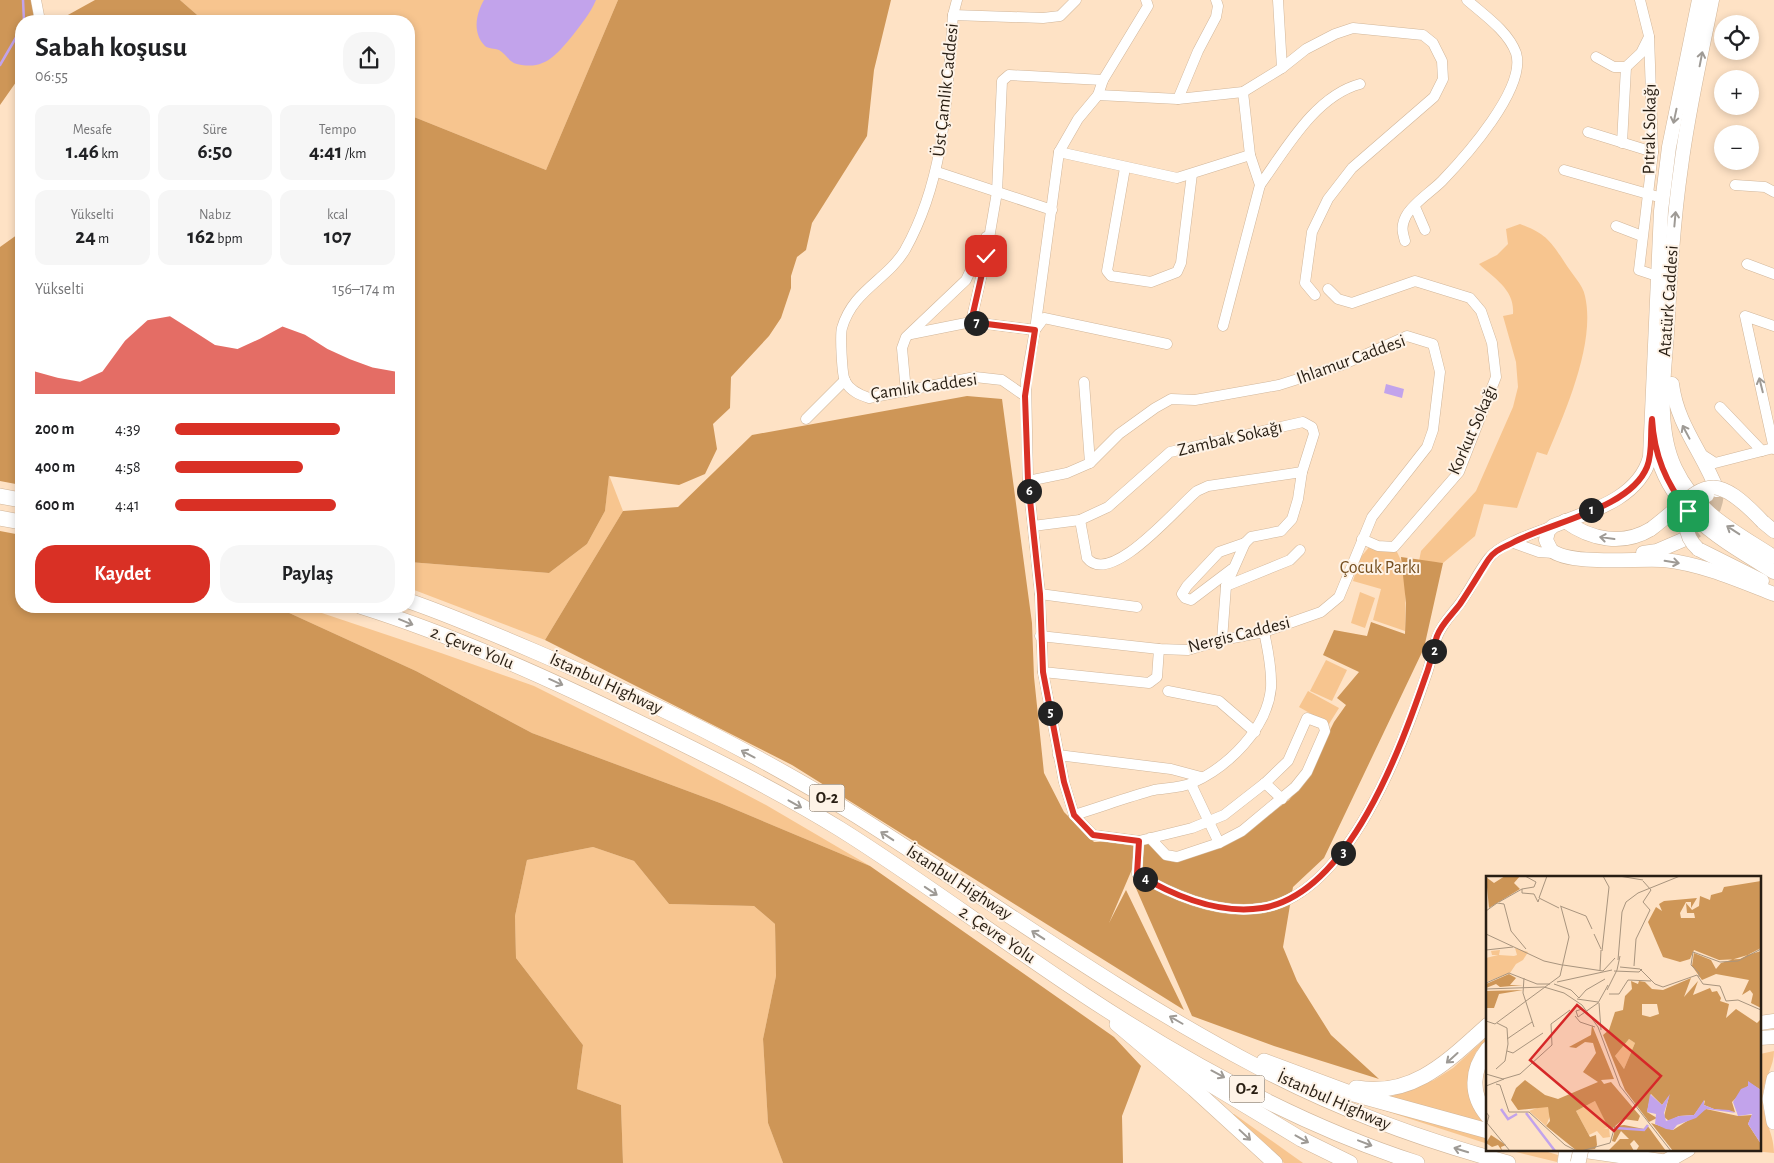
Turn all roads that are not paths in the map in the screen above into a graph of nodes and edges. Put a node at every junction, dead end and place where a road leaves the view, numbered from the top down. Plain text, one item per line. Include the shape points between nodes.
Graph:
1 (36, 0) edge
2 (957, 0) edge
3 (1076, 0) edge
4 (1146, 0) edge
5 (1216, 0) edge
6 (1278, 0) edge
7 (1467, 0) edge
8 (1640, 0) edge
9 (1700, 0) edge
10 (1712, 0) edge
11 (953, 14) junction
12 (39, 15) edge
13 (1649, 36) junction
14 (1596, 57) dead end
15 (1626, 67) junction
16 (1282, 68) junction
17 (1103, 80) junction
18 (1360, 84) dead end
19 (1243, 92) junction
20 (1098, 95) junction
21 (1178, 99) junction
22 (1588, 132) dead end
23 (1622, 142) junction
24 (1059, 152) junction
25 (1653, 152) junction
26 (1250, 155) junction
27 (1125, 168) junction
28 (1564, 170) dead end
29 (937, 172) junction
30 (1192, 174) junction
31 (1260, 185) junction
32 (1735, 185) dead end
33 (997, 192) junction
34 (1774, 192) edge
35 (1647, 195) junction
36 (1662, 198) junction
37 (1415, 207) junction
38 (1052, 210) junction
39 (993, 221) junction
40 (1616, 226) dead end
41 (1425, 230) dead end
42 (1642, 236) junction
43 (1405, 241) dead end
44 (1746, 264) dead end
45 (1774, 274) edge
46 (1657, 276) junction
47 (1328, 289) dead end
48 (1315, 295) dead end
49 (971, 322) junction
50 (1223, 326) dead end
51 (1774, 326) edge
52 (841, 330) joint
53 (1035, 330) junction
54 (911, 334) junction
55 (1167, 344) dead end
56 (1666, 355) junction
57 (845, 380) junction
58 (1084, 382) dead end
59 (906, 392) junction
60 (1021, 393) junction
61 (1720, 407) dead end
62 (806, 419) dead end
63 (1652, 419) junction
64 (1773, 449) edge
65 (1696, 450) junction
66 (1762, 451) junction
67 (1718, 462) junction
68 (1090, 463) junction
69 (1302, 472) junction
70 (1028, 481) junction
71 (1717, 489) joint
72 (0, 496) edge
73 (15, 499) edge
74 (0, 518) edge
75 (1080, 520) junction
76 (15, 521) edge
77 (1559, 524) junction
78 (1033, 526) junction
79 (1769, 527) edge
80 (1362, 539) junction
81 (1685, 539) tunnel mouth
82 (1514, 542) junction
83 (1244, 543) junction
84 (1300, 550) dead end
85 (1554, 553) junction
86 (1774, 557) edge
87 (1233, 569) junction
88 (1774, 572) edge
89 (1226, 586) junction
90 (1774, 586) edge
91 (1040, 594) junction
92 (1774, 594) edge
93 (415, 603) edge
94 (1137, 607) dead end
95 (382, 613) edge
96 (1264, 632) junction
97 (1040, 636) junction
98 (1222, 640) junction
99 (1159, 649) junction
100 (1043, 672) junction
101 (1168, 691) dead end
102 (1256, 732) junction
103 (1058, 755) junction
104 (1201, 777) junction
105 (1266, 783) junction
106 (1191, 784) junction
107 (1282, 799) junction
108 (1074, 815) junction
109 (1209, 821) junction
110 (1144, 840) junction
111 (1220, 843) junction
112 (1086, 996) junction
113 (1486, 1027) edge
114 (1128, 1034) junction
115 (1218, 1045) junction
116 (1486, 1052) edge
117 (1774, 1079) edge
118 (1321, 1081) junction
119 (1486, 1113) edge
120 (1774, 1122) edge
121 (1486, 1131) edge
122 (1568, 1150) edge
123 (1581, 1150) edge
124 (1581, 1150) edge
125 (1686, 1150) edge
126 (1668, 1162) edge
127 (1275, 1163) edge
128 (1350, 1163) edge
129 (1417, 1163) edge
130 (1508, 1163) edge
131 (1565, 1163) edge
132 (1578, 1163) edge

1 - 12 street
2 - 11 street, Üst Çamlik Caddesi
3 - 11 street via 1060,16 1043,18
4 - 17 street via 1148,6
5 - 21 street via 1216,17
6 - 16 street
7 - 37 street via 1508,37 1518,63 1516,71 1506,98 1476,142 1443,181
8 - 13 street, Pıtrak Sokağı
9 -> 36 main road, Atatürk Caddesi via 1669,147
56 -> 10 main road, Atatürk Caddesi via 1681,164
11 - 29 street, Üst Çamlik Caddesi via 944,133
13 - 15 street via 1640,53
13 - 25 street, Pıtrak Sokağı
14 - 15 street via 1614,67
15 - 23 street, Pıtrak Sokağı
16 - 19 street
16 - 48 street via 1306,49 1353,28 1423,35 1433,43 1442,61 1442,79 1434,97 1352,168 1328,199 1312,232 1305,283
17 - 20 street
17 - 33 street via 1008,75 1002,81
18 - 31 street via 1349,87 1310,116
19 - 21 street
19 - 26 street
20 - 21 street
20 - 24 street via 1078,118
22 - 23 street
23 - 25 street
24 - 27 street
24 - 38 street
25 - 35 street, Pıtrak Sokağı
26 - 30 street
26 - 31 street
27 - 30 street via 1177,178
27 - 30 street via 1107,271 1111,276 1151,282 1177,272 1181,264
28 - 35 street
29 - 33 street
29 - 52 street, Üst Çamlik Caddesi via 900,258 861,294 849,310
31 - 50 street
32 - 34 street
33 - 38 street
33 - 39 street
35 - 36 street
35 - 42 street, Pıtrak Sokağı
36 - 46 main road, Atatürk Caddesi
37 - 41 street
37 - 43 street via 1407,214 1401,229
38 - 53 street
39 - 49 street
39 - 54 street via 966,280
40 - 42 street
42 - 46 street, Pıtrak Sokağı via 1638,270
44 - 45 street
46 - 63 main road, Atatürk Caddesi
47 - 80 street, Korkut Sokağı via 1338,299 1352,303 1415,281 1470,298 1481,311 1495,361 1496,377 1459,472 1394,547 1378,546
49 - 53 street
49 - 54 street
64 -> 51 street via 1745,316
52 - 57 street, Çamlik Caddesi
53 - 55 street via 1044,318
53 - 60 street
54 - 59 street via 906,337 902,348
65 -> 56 main road via 1676,408
86 -> 56 main road, Atatürk Caddesi via 1710,514 1683,483 1670,457 1665,431
57 - 59 street, Çamlik Caddesi via 856,393 869,398
57 - 62 street
58 - 68 street
59 - 60 street, Çamlik Caddesi via 975,377 1002,380
60 - 70 street
61 - 66 street
63 - 77 main road via 1650,457 1642,477 1632,489
63 - 88 main road via 1655,449 1665,477 1688,511 1704,527
64 - 66 street
65 - 67 street
65 - 71 main road
66 - 67 street
67 - 71 street via 1713,472
68 - 70 street via 1067,473
68 - 80 street, Ihlamur Caddesi via 1119,434 1171,399 1196,400 1279,385 1342,365 1407,336 1433,344 1440,372 1433,430 1427,447 1372,517
69 - 75 street via 1208,486 1197,491 1142,545 1101,565 1086,558
69 - 75 street, Zambak Sokağı via 1314,434 1312,427 1304,422 1170,452 1108,507
69 - 83 street via 1292,519 1281,531 1250,537
70 - 78 street
72 - 73 highway
74 - 76 highway
75 - 78 street, Zambak Sokağı
79 -> 77 main road, bridge via 1734,494 1713,486 1698,490 1651,529 1636,537 1614,540
77 - 82 street
77 - 85 main road via 1548,530 1546,540
78 - 91 street
79 - 90 main road, bridge via 1721,494 1707,495 1693,505 1687,520 1689,538 1698,548
80 - 96 street, Nergis Caddesi via 1340,597 1321,612
81 - 85 main road via 1645,553
82 - 85 street via 1539,552
82 - 110 street via 1489,557 1444,623 1377,796 1351,842 1316,880 1286,900 1262,908 1199,903 1165,890 1137,874
83 - 87 street
83 - 87 street via 1219,552 1182,594 1191,600
84 - 89 street via 1290,560
85 -> 92 main road via 1584,560 1646,559 1683,563
87 - 89 street
89 - 98 street
91 - 94 street
91 - 97 street
115 -> 93 highway, İstanbul Highway / O-2 via 1135,996 857,816 752,756 591,675
95 -> 112 highway, 2. Çevre Yolu / O-2 via 554,681 711,758 840,829
96 - 98 street, Nergis Caddesi
96 - 102 street via 1271,690
97 - 99 street, Nergis Caddesi
97 - 100 street
98 - 99 street, Nergis Caddesi via 1196,649
99 - 100 street via 1157,676 1149,683
100 - 103 street
101 - 102 street via 1219,701
102 - 104 street via 1222,764
103 - 104 street via 1171,769
103 - 108 street
104 - 106 street
105 - 107 street
105 - 107 street via 1288,760 1307,718 1323,724 1325,731 1307,772
105 - 109 street via 1224,815
106 - 108 street via 1154,790
106 - 109 street
107 - 111 street via 1242,831
108 - 110 street via 1093,835
109 - 110 street
109 - 111 street
110 - 111 street via 1166,855 1177,857
112 - 114 highway
112 -> 129 highway, 2. Çevre Yolu / O-2 via 1167,1047 1285,1110
113 -> 118 highway via 1442,1066 1412,1083 1373,1090
114 -> 127 highway
114 -> 128 highway via 1301,1139
115 - 118 highway
130 -> 115 highway, İstanbul Highway / O-2 via 1382,1124 1299,1087
116 - 119 highway via 1477,1066 1474,1085
117 - 120 highway via 1770,1099
118 - 121 highway via 1383,1103
122 - 131 highway
123 - 126 highway
124 - 132 highway, bridge
125 - 126 highway

